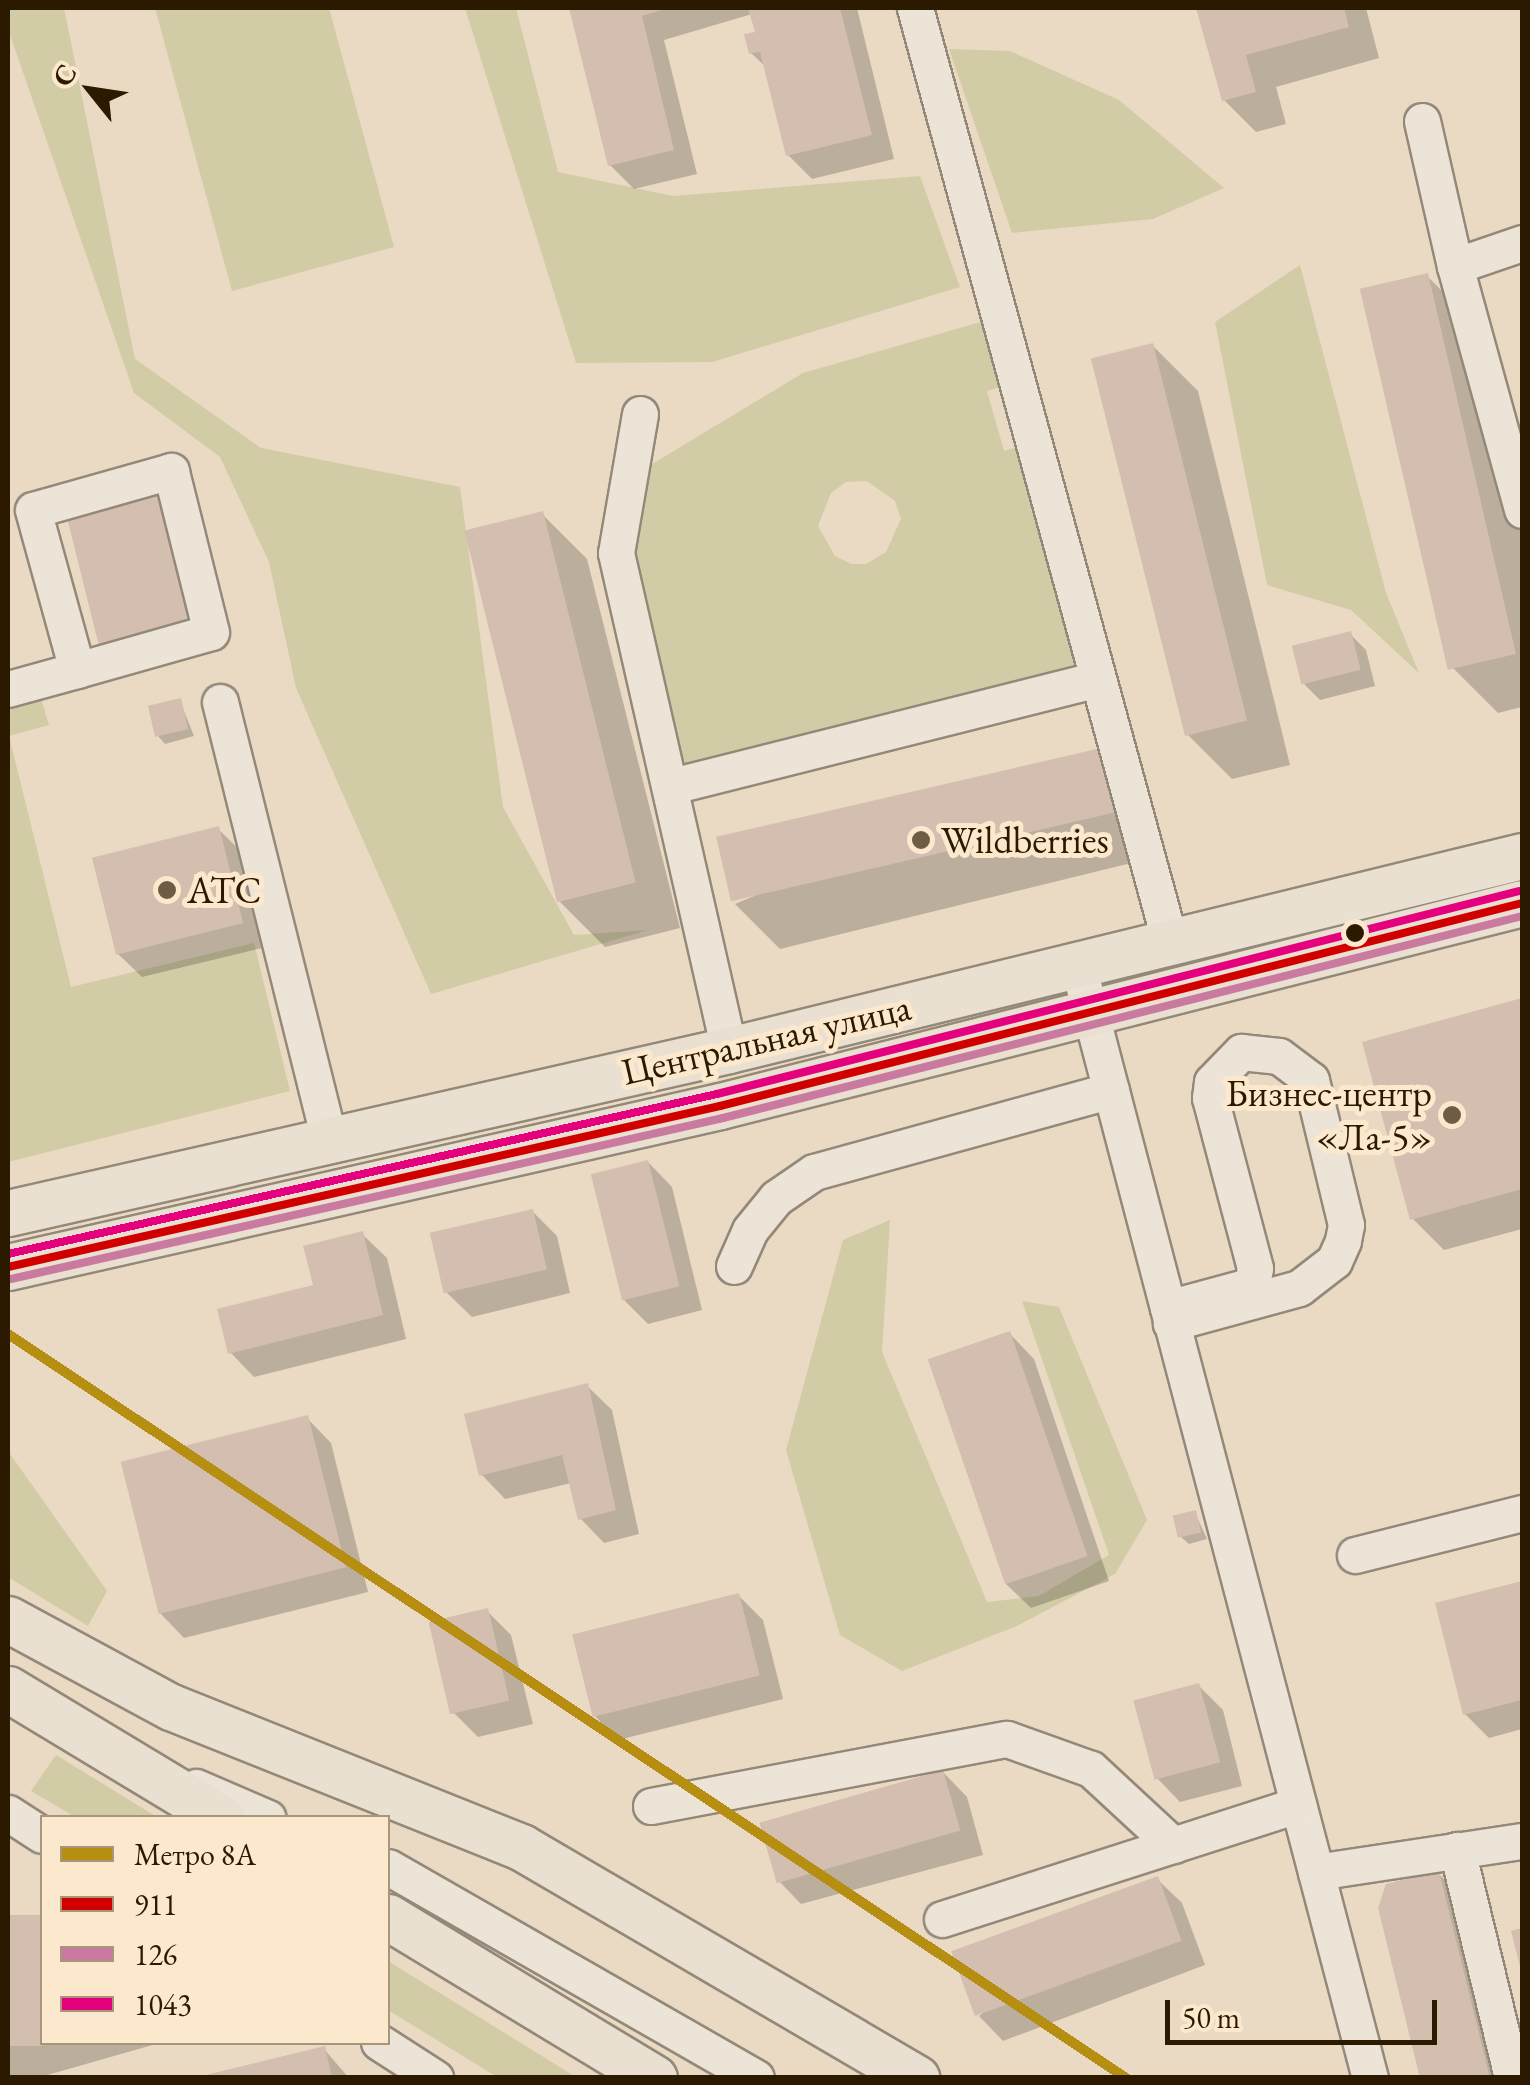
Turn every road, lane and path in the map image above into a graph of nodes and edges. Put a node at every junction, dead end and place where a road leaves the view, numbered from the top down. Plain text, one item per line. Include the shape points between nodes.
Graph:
1 (915, 8) edge
2 (1422, 121) dead end
3 (1522, 243) edge
4 (1455, 266) junction
5 (640, 414) dead end
6 (1522, 510) edge
7 (77, 670) junction
8 (1097, 679) junction
9 (8, 689) edge
10 (220, 702) dead end
11 (672, 786) junction
12 (1522, 856) edge
13 (1522, 903) edge
14 (1170, 942) junction
15 (1078, 965) junction
16 (1091, 1012) junction
17 (729, 1050) junction
18 (1111, 1090) junction
19 (329, 1139) junction
20 (8, 1214) edge
21 (8, 1266) edge
22 (734, 1266) dead end
23 (1169, 1316) junction
24 (1522, 1513) edge
25 (1355, 1555) dead end
26 (8, 1619) edge
27 (8, 1689) edge
28 (116, 1754) junction
29 (1298, 1805) junction
30 (651, 1806) dead end
31 (8, 1814) edge
32 (217, 1815) edge
33 (261, 1815) edge
34 (40, 1834) edge
35 (1522, 1840) edge
36 (1173, 1845) junction
37 (1457, 1850) junction
38 (390, 1869) edge
39 (1316, 1872) junction
40 (390, 1918) edge
41 (942, 1918) dead end
42 (383, 2045) edge
43 (435, 2078) edge
44 (654, 2078) edge
45 (756, 2078) edge
46 (917, 2078) edge
47 (1370, 2078) edge
48 (1512, 2078) edge

1 - 8 street
2 - 4 street
3 - 4 street
4 - 6 street
5 - 11 street via 616,553
7 - 7 street via 210,632 172,471 33,510
7 - 9 street
8 - 11 street
8 - 14 street
10 - 19 street
11 - 17 street
12 - 14 main road, Центральная улица
13 - 16 main road, Центральная улица
14 - 15 main road, Центральная улица
15 - 16 street
15 - 17 main road, Центральная улица
16 - 18 street
16 - 21 main road, Центральная улица via 720,1106
17 - 19 main road, Центральная улица
18 - 22 street via 814,1172 776,1198 750,1230
18 - 23 street
19 - 20 main road, Центральная улица
23 - 23 street via 1252,1284 1256,1268 1210,1098 1212,1082 1241,1052 1279,1056 1310,1080 1346,1225 1343,1241 1334,1261 1299,1288
23 - 29 street
24 - 25 street
26 - 46 main road via 171,1707 521,1847
27 - 28 main road
28 - 32 main road
28 - 33 street
29 - 36 street
29 - 39 street
30 - 36 street via 1007,1739 1091,1769
31 - 34 street
35 - 37 street
36 - 41 street
37 - 39 street
37 - 48 street
38 - 45 street
39 - 47 street
40 - 44 main road
42 - 43 street

